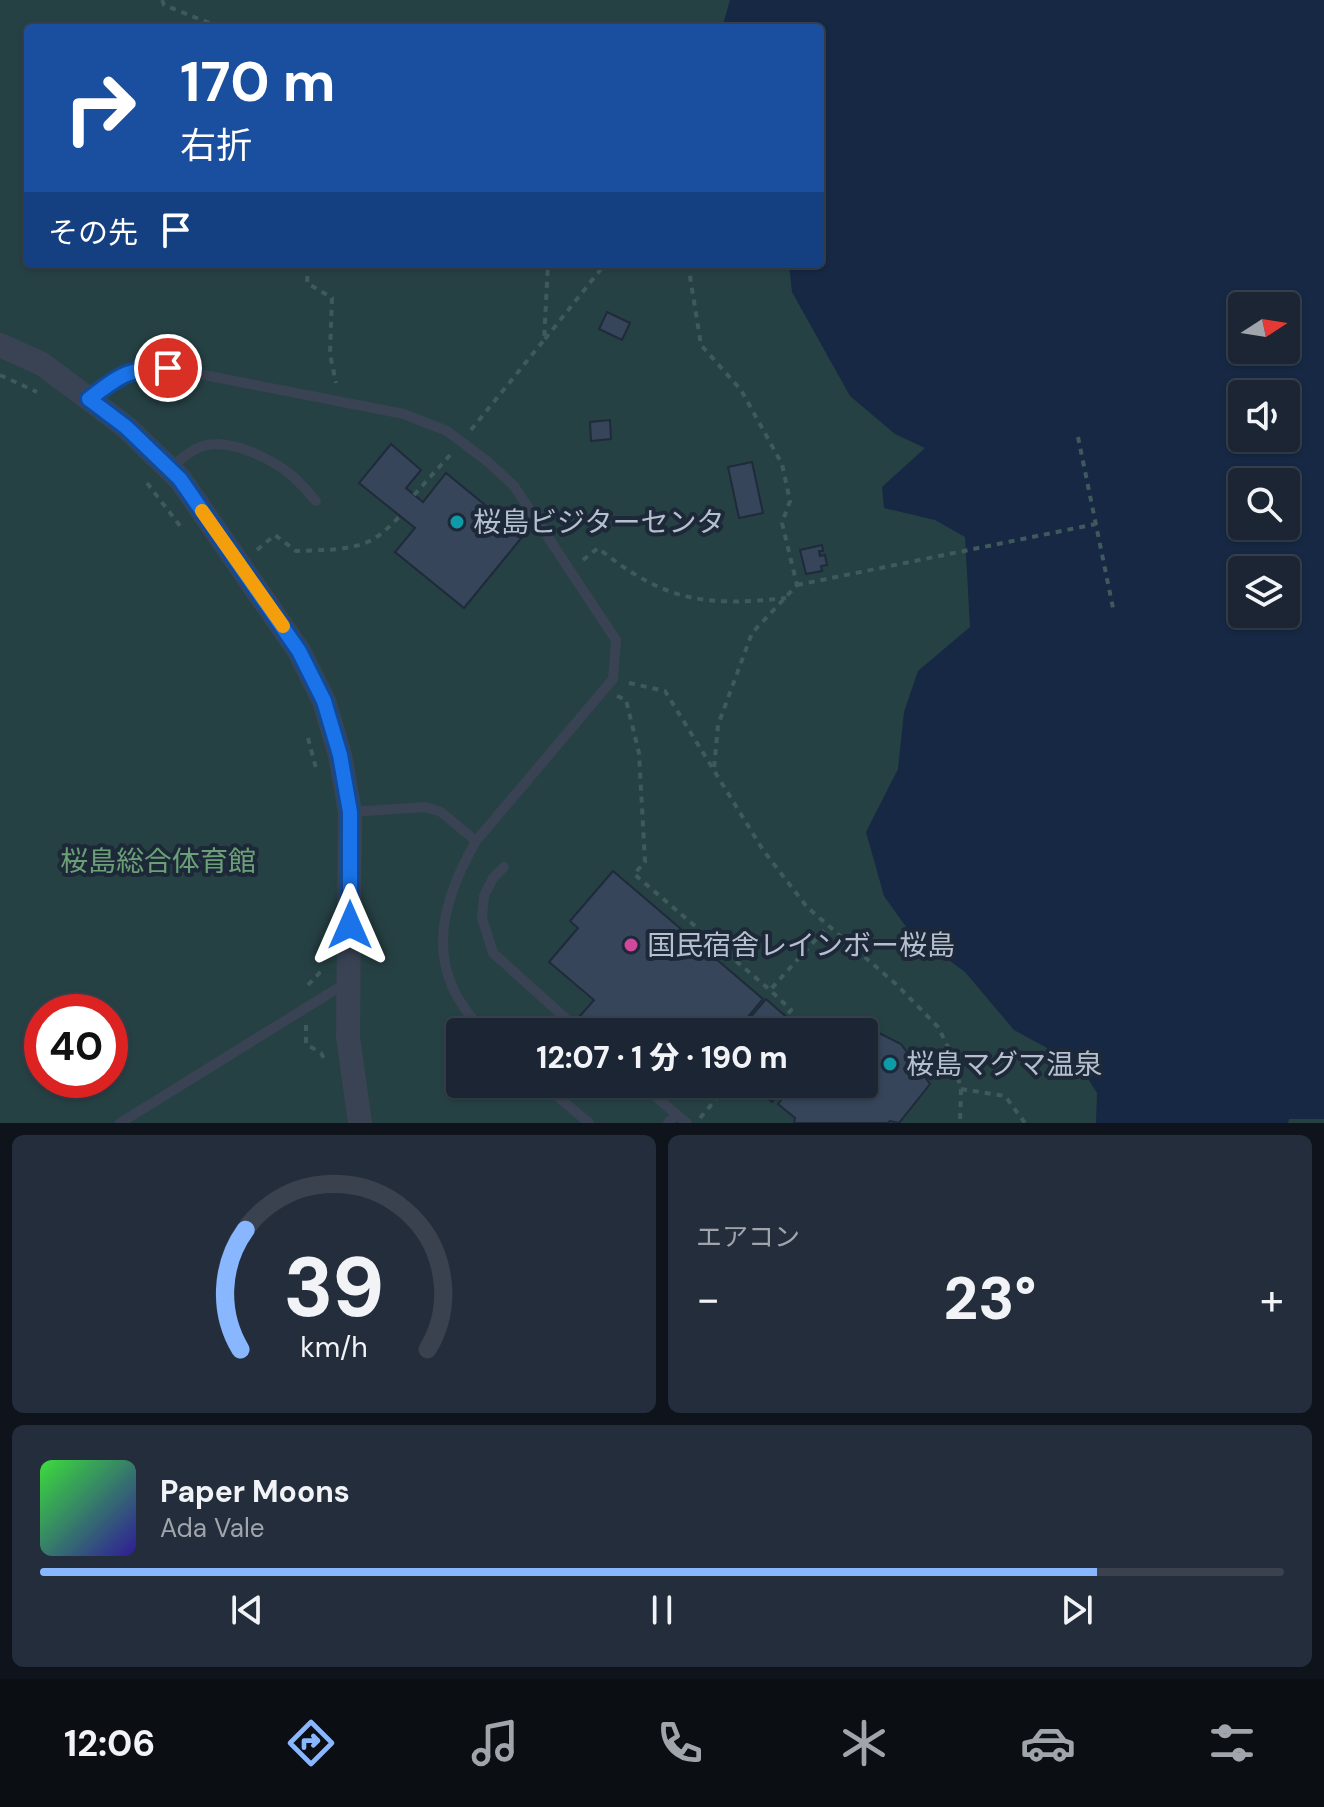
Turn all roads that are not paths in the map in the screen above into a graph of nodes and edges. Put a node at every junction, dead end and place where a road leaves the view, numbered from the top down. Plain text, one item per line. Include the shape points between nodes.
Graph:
1 (0, 345) edge
2 (89, 399) junction
3 (170, 469) junction
4 (316, 501) dead end
5 (350, 812) junction
6 (476, 841) junction
7 (504, 867) dead end
8 (350, 981) junction
9 (471, 1018) edge
10 (565, 1018) edge
11 (560, 1098) edge
12 (657, 1098) edge
13 (676, 1114) junction
14 (120, 1123) edge
15 (360, 1123) edge
16 (589, 1123) edge
17 (668, 1123) edge
18 (687, 1123) edge

1 - 2 street via 42,364
2 - 3 street
2 - 6 lane via 138,368 168,368 404,414 447,431 514,486 616,640 613,679
3 - 4 lane via 208,445 232,447 290,474
3 - 5 street via 299,651 324,701
5 - 6 lane via 425,807 441,812
5 - 8 street
6 - 9 lane via 446,905 442,936 448,978
7 - 10 lane via 484,896 482,918 493,953
8 - 14 lane
8 - 15 street via 348,1037
11 - 16 lane
12 - 13 lane
13 - 17 lane
13 - 18 lane

